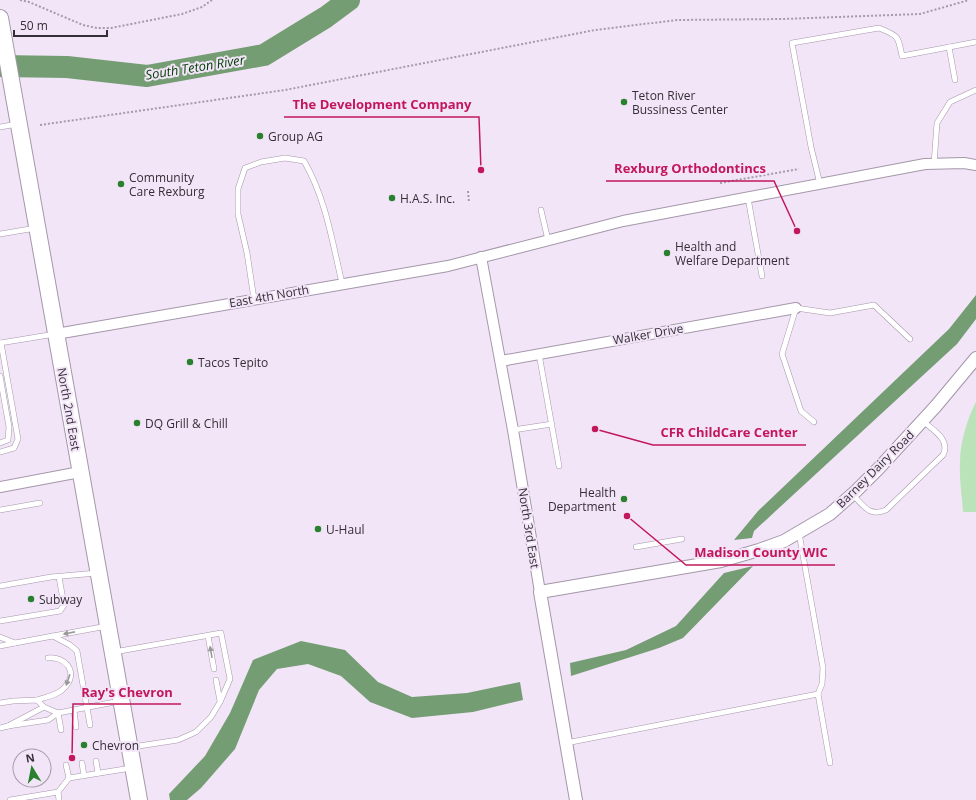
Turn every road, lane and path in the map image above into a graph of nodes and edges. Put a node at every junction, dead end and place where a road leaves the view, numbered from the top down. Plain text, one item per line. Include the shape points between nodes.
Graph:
1 (20, 0) edge
2 (212, 0) edge
3 (969, 0) edge
4 (0, 21) edge
5 (976, 42) edge
6 (949, 47) junction
7 (955, 80) dead end
8 (976, 90) edge
9 (19, 123) junction
10 (40, 125) dead end
11 (0, 127) edge
12 (934, 164) junction
13 (976, 165) edge
14 (799, 169) dead end
15 (720, 183) dead end
16 (820, 184) junction
17 (468, 191) dead end
18 (748, 198) junction
19 (469, 203) dead end
20 (541, 210) dead end
21 (37, 228) junction
22 (0, 234) edge
23 (548, 241) junction
24 (481, 257) junction
25 (762, 276) dead end
26 (342, 284) junction
27 (254, 299) junction
28 (796, 308) junction
29 (56, 334) junction
30 (910, 339) dead end
31 (1, 343) edge
32 (539, 354) junction
33 (976, 358) edge
34 (501, 361) junction
35 (0, 376) edge
36 (923, 421) junction
37 (814, 422) dead end
38 (552, 424) junction
39 (513, 430) junction
40 (0, 443) edge
41 (0, 452) edge
42 (559, 466) dead end
43 (80, 472) junction
44 (0, 487) edge
45 (852, 494) junction
46 (40, 503) dead end
47 (0, 510) edge
48 (799, 533) junction
49 (682, 539) dead end
50 (636, 546) dead end
51 (98, 572) junction
52 (59, 577) junction
53 (0, 586) edge
54 (540, 592) junction
55 (0, 622) edge
56 (108, 626) junction
57 (53, 636) junction
58 (208, 636) junction
59 (0, 637) edge
60 (15, 643) junction
61 (0, 646) edge
62 (112, 652) junction
63 (48, 658) dead end
64 (214, 669) dead end
65 (216, 680) dead end
66 (818, 694) junction
67 (37, 700) junction
68 (121, 701) junction
69 (220, 702) junction
70 (0, 703) edge
71 (44, 707) junction
72 (88, 708) junction
73 (74, 710) junction
74 (58, 713) junction
75 (90, 725) dead end
76 (8, 726) junction
77 (76, 727) dead end
78 (0, 728) edge
79 (61, 730) dead end
80 (566, 743) junction
81 (129, 748) junction
82 (96, 760) dead end
83 (82, 763) dead end
84 (830, 763) dead end
85 (66, 765) dead end
86 (133, 768) junction
87 (98, 773) junction
88 (84, 776) junction
89 (69, 778) junction
90 (58, 792) junction
91 (10, 800) edge
92 (59, 800) edge
93 (139, 800) edge
94 (576, 800) edge

1 - 2 path via 97,28 111,28 182,14 202,7
3 - 10 path via 920,14 678,20 595,30 285,90
4 - 9 main road, North 2nd East
5 - 6 lane
6 - 7 lane
6 - 16 lane via 902,56 898,39 879,28 792,43
8 - 12 lane via 950,102 937,123
9 - 11 lane
9 - 21 main road, North 2nd East
12 - 13 street, East 4th North via 964,162
12 - 16 street, East 4th North
14 - 15 path
16 - 18 street, East 4th North
17 - 19 path
18 - 23 street, East 4th North via 623,222
18 - 25 lane
20 - 23 lane
21 - 22 lane
21 - 29 main road, North 2nd East
23 - 24 street, East 4th North
24 - 26 street, East 4th North via 448,266
24 - 34 street, North 3rd East
26 - 27 street, East 4th North
26 - 27 lane via 322,200 314,178 304,161 284,158 245,168 238,188 238,214
27 - 29 street, East 4th North
28 - 30 lane via 830,313 874,305
28 - 32 street, Walker Drive
28 - 37 lane via 782,354 801,411
29 - 31 lane
29 - 43 main road, North 2nd East
31 - 41 lane via 18,439 14,448
32 - 34 street, Walker Drive
32 - 38 lane
33 - 36 street, Barney Dairy Road
34 - 39 street, North 3rd East
35 - 40 lane via 8,440
36 - 45 street, Barney Dairy Road
36 - 45 lane via 942,437 945,451 943,455 886,510 867,510
38 - 39 lane
38 - 42 lane
39 - 54 street, North 3rd East
43 - 44 street
43 - 51 main road, North 2nd East
45 - 48 street, Barney Dairy Road via 830,514
46 - 47 lane
48 - 54 street, Barney Dairy Road via 784,542 721,561
48 - 66 lane via 823,668 822,684
49 - 50 lane
51 - 52 lane
51 - 56 main road, North 2nd East
52 - 53 lane
52 - 55 lane via 64,605 60,611
54 - 80 street, North 3rd East
56 -> 57 lane
56 - 62 main road, North 2nd East
57 - 60 lane
57 - 72 lane via 77,651
58 - 62 lane
64 -> 58 lane
58 - 69 lane via 221,633 230,679
59 - 60 lane
60 - 61 lane
62 - 68 main road, North 2nd East
63 -> 67 lane via 55,657 68,665 70,680 59,692
65 - 69 lane
66 - 80 lane
66 - 84 lane
67 - 70 lane
67 - 71 lane
68 - 72 lane
68 - 81 main road, North 2nd East
69 - 81 lane via 211,717 196,732 178,740
71 - 74 lane
71 - 76 lane
72 - 73 lane
72 - 75 lane
73 - 74 lane
73 - 77 lane
74 - 76 lane via 48,720
74 - 79 lane
76 - 78 lane
80 - 94 street, North 3rd East
81 - 86 main road, North 2nd East
82 - 87 lane
83 - 88 lane
85 - 89 lane
86 - 87 lane
86 - 93 main road, North 2nd East
87 - 88 lane
88 - 89 lane
89 - 90 lane
90 - 91 lane
90 - 92 lane

